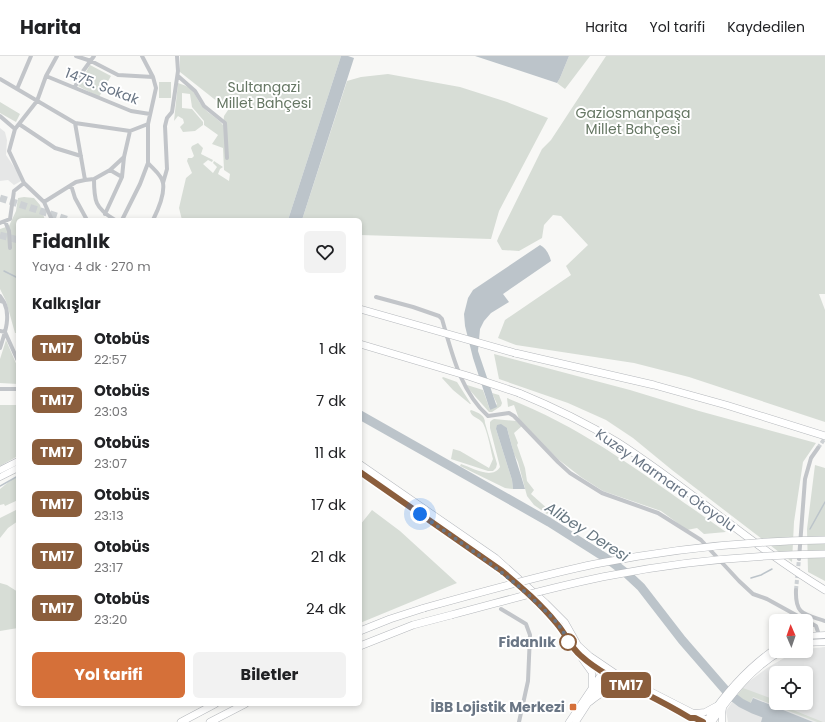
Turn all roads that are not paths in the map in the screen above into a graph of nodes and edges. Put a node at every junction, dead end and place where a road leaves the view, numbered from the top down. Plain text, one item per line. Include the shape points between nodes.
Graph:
1 (31, 56) edge
2 (56, 56) edge
3 (76, 56) edge
4 (94, 56) edge
5 (142, 56) edge
6 (177, 56) edge
7 (91, 61) junction
8 (178, 73) junction
9 (46, 76) junction
10 (153, 78) junction
11 (0, 79) edge
12 (75, 87) junction
13 (17, 89) junction
14 (37, 101) junction
15 (150, 114) junction
16 (0, 116) edge
17 (75, 123) junction
18 (19, 124) junction
19 (148, 124) junction
20 (14, 129) junction
21 (130, 131) junction
22 (81, 156) junction
23 (124, 157) junction
24 (227, 158) dead end
25 (148, 164) junction
26 (110, 170) junction
27 (122, 178) junction
28 (94, 179) junction
29 (85, 180) junction
30 (24, 183) junction
31 (163, 183) junction
32 (71, 185) junction
33 (44, 202) junction
34 (104, 214) junction
35 (51, 218) edge
36 (86, 218) edge
37 (111, 218) edge
38 (123, 218) edge
39 (154, 218) edge
40 (5, 221) junction
41 (0, 223) edge
42 (10, 248) dead end
43 (0, 296) edge
44 (376, 297) dead end
45 (2, 302) edge
46 (362, 310) edge
47 (2, 332) edge
48 (362, 345) edge
49 (0, 348) edge
50 (16, 357) edge
51 (0, 389) edge
52 (16, 389) edge
53 (825, 436) edge
54 (818, 448) tunnel mouth
55 (16, 462) edge
56 (362, 465) edge
57 (16, 469) edge
58 (0, 470) edge
59 (362, 473) edge
60 (0, 477) edge
61 (825, 540) edge
62 (825, 554) edge
63 (799, 559) tunnel mouth
64 (796, 590) tunnel mouth
65 (825, 590) edge
66 (797, 607) junction
67 (501, 609) dead end
68 (792, 613) junction
69 (825, 621) edge
70 (362, 630) edge
71 (822, 635) edge
72 (825, 642) edge
73 (813, 643) edge
74 (362, 645) edge
75 (769, 653) edge
76 (579, 655) junction
77 (772, 658) edge
78 (607, 671) junction
79 (738, 684) junction
80 (631, 687) junction
81 (592, 688) junction
82 (723, 704) junction
83 (587, 705) junction
84 (211, 706) edge
85 (241, 706) edge
86 (691, 715) junction
87 (181, 722) edge
88 (210, 722) edge
89 (519, 722) edge
90 (570, 722) edge
91 (576, 722) edge
92 (698, 722) edge
93 (708, 722) edge
94 (722, 722) edge

1 - 13 street
2 - 9 street
3 - 7 street
4 - 7 street
5 - 10 street
6 - 8 street
7 - 10 street via 118,75
7 - 12 street
8 - 24 street via 195,91 204,106 224,123
8 - 31 street via 172,112 165,126 167,169
9 - 12 street, 1475. Sokak
9 - 14 street
10 - 15 street via 156,88
11 - 13 street
12 - 15 street, 1475. Sokak via 131,111
13 - 14 street
14 - 17 street
14 - 18 street
15 - 19 street
16 - 20 street
17 - 21 street
17 - 22 street
18 - 20 street
18 - 22 street via 55,148
19 - 21 street
19 - 25 street
20 - 30 street via 9,151
21 - 23 street
22 - 29 street
23 - 26 street
23 - 27 street
25 - 31 street via 158,173
25 - 38 street
26 - 27 street
26 - 28 street
27 - 34 street
28 - 29 street
28 - 34 street via 96,203
29 - 32 street
30 - 33 street
30 - 40 street via 14,191 10,219
31 - 39 street via 161,202
32 - 33 street
32 - 36 street
33 - 35 street
34 - 37 street
40 - 41 street
40 - 42 street via 9,231
43 - 45 street
44 - 68 street via 413,307 442,319 463,385 488,416 509,413 514,416 570,473 602,493 658,513 701,540 753,594
45 - 47 street via 6,307 7,321
46 - 53 highway, bridge via 515,352 654,385
47 - 49 street
47 - 50 street
48 - 65 highway, Kuzey Marmara Otoyolu, bridge via 519,393 576,419 618,443 778,560
51 - 52 street
54 - 63 street via 811,458 805,479
55 - 58 main road
56 - 78 main road via 510,570 546,602 565,622 583,651
57 - 60 main road
59 - 76 main road via 502,571 551,616
61 - 70 highway, bridge via 728,544 595,564 424,608
62 - 74 highway, bridge via 728,558 647,569 563,586 413,625
64 - 66 street
66 - 68 street
66 - 69 street via 810,616
67 - 89 street via 526,624 530,635 528,681
68 - 71 street via 816,626
72 - 73 main road
75 - 79 main road via 759,660
76 - 78 main road
76 - 81 main road via 592,673
77 - 79 main road
78 - 80 main road
78 - 81 main road
78 - 83 main road
78 - 86 main road
79 - 82 main road
80 - 83 main road via 607,690
80 - 86 main road
81 - 90 main road
82 - 86 main road
82 - 93 main road
82 - 94 main road
83 - 91 main road
84 - 87 highway
85 - 88 highway
86 - 92 main road
86 - 93 main road

